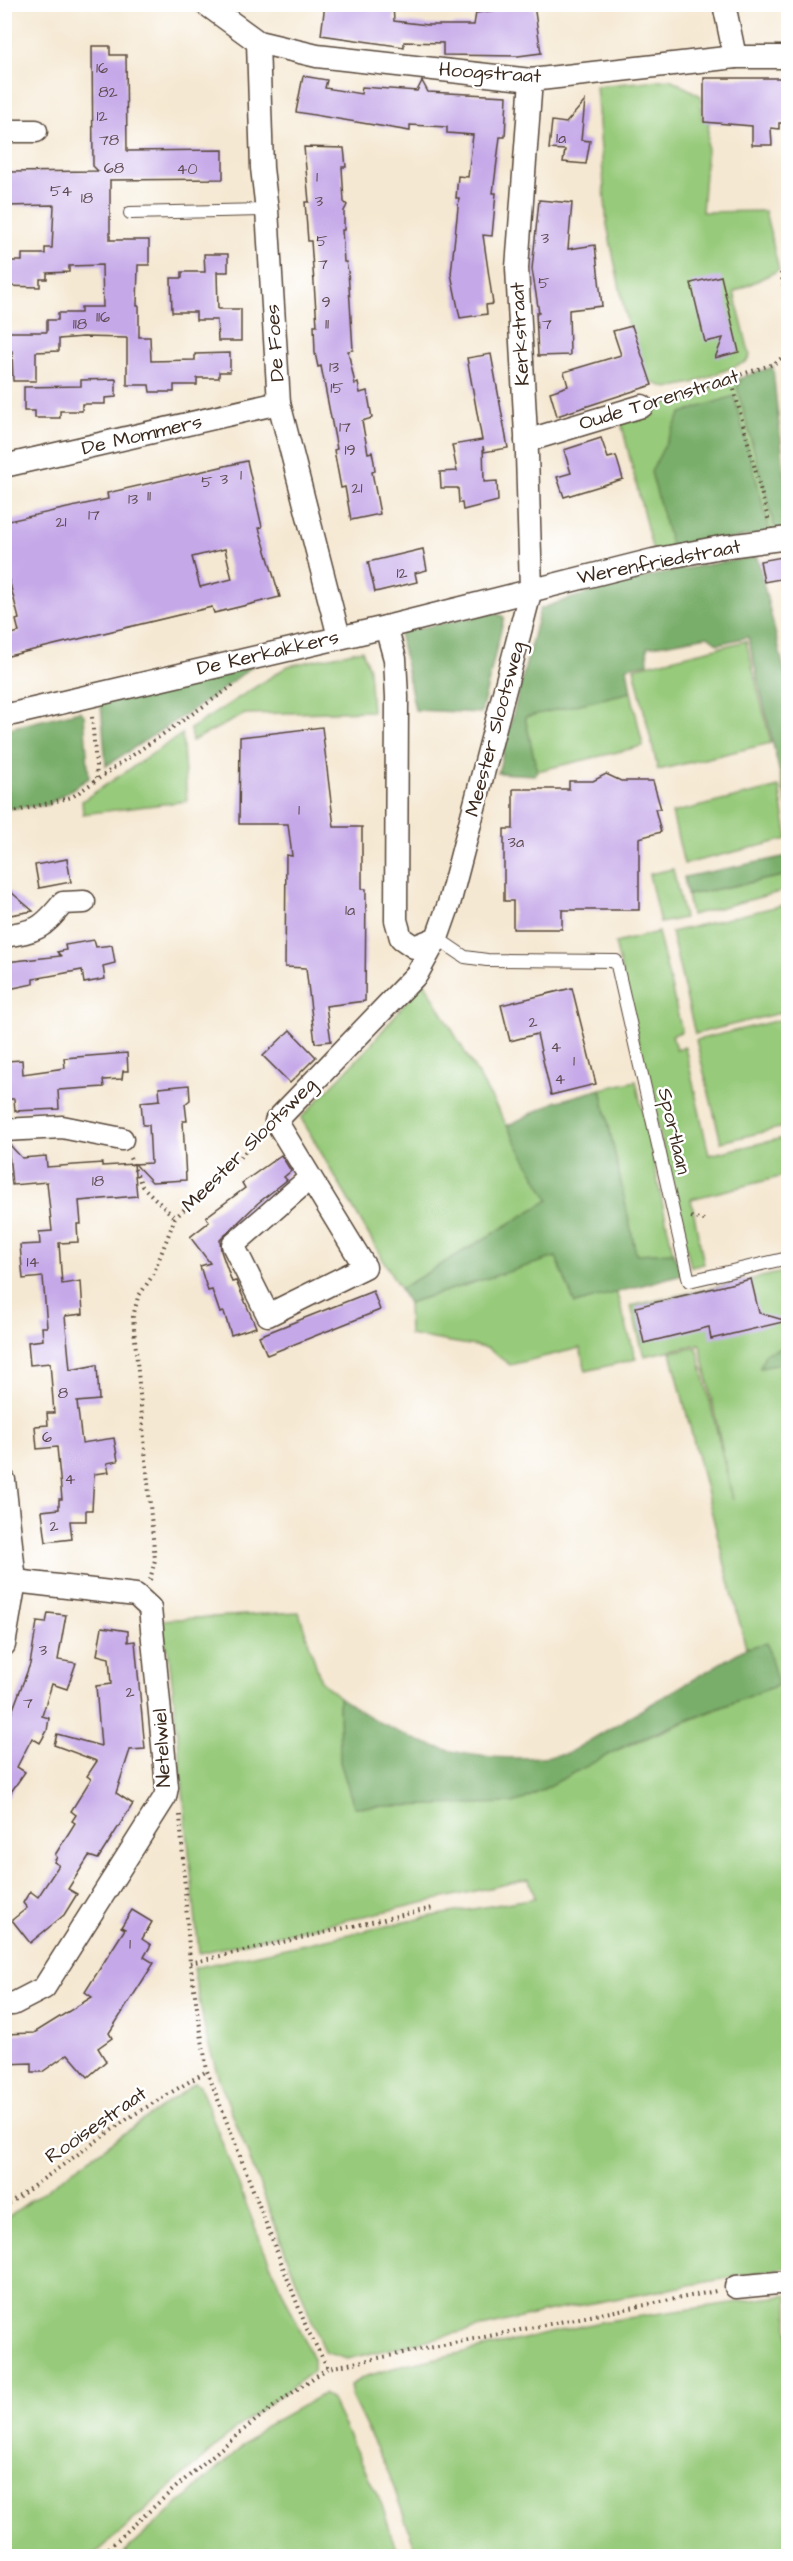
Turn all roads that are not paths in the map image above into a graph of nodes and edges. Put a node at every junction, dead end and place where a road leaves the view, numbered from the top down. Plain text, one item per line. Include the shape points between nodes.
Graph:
1 (206, 4) edge
2 (724, 4) edge
3 (258, 42) junction
4 (735, 57) junction
5 (789, 57) edge
6 (531, 80) junction
7 (4, 131) edge
8 (36, 131) dead end
9 (267, 210) junction
10 (129, 213) dead end
11 (279, 404) junction
12 (642, 406) road end
13 (526, 441) junction
14 (4, 466) edge
15 (781, 539) edge
16 (531, 589) junction
17 (386, 627) junction
18 (339, 637) junction
19 (4, 716) edge
20 (84, 902) dead end
21 (4, 936) edge
22 (437, 938) junction
23 (4, 1131) edge
24 (122, 1139) road end
25 (310, 1178) junction
26 (789, 1258) edge
27 (4, 1479) edge
28 (15, 1581) junction
29 (5, 1635) edge
30 (4, 2004) edge
31 (789, 2282) edge
32 (736, 2287) road end

1 - 3 street, Hoogstraat
2 - 4 street
3 - 6 street, Hoogstraat via 316,56
3 - 9 street, De Foes via 261,168
4 - 5 street, Hoogstraat
4 - 6 street, Hoogstraat
6 - 13 street, Kerkstraat via 517,267
7 - 8 street
9 - 10 lane
9 - 11 street, De Foes
11 - 14 street, De Mommers
11 - 18 street, De Foes
12 - 13 street, Oude Torenstraat
13 - 16 street, Kerkstraat
15 - 16 street, Werenfriedstraat via 653,561
16 - 17 street, De Kerkakkers
16 - 22 street, Meester Slootsweg
17 - 18 street, De Kerkakkers
17 - 22 street via 395,659 397,697 396,920 401,938 414,946
18 - 19 street, De Kerkakkers
20 - 21 street via 63,903 45,926
22 - 25 street, Meester Slootsweg via 417,974 276,1121
22 - 26 lane, Sportlaan via 465,957 488,960 616,960 689,1281
23 - 24 street via 62,1127
25 - 25 street via 233,1245 268,1315 365,1267
27 - 28 street
28 - 29 street
28 - 30 street, Netelwiel via 136,1595 150,1608 167,1787 165,1797 44,1988 13,2004
31 - 32 street

